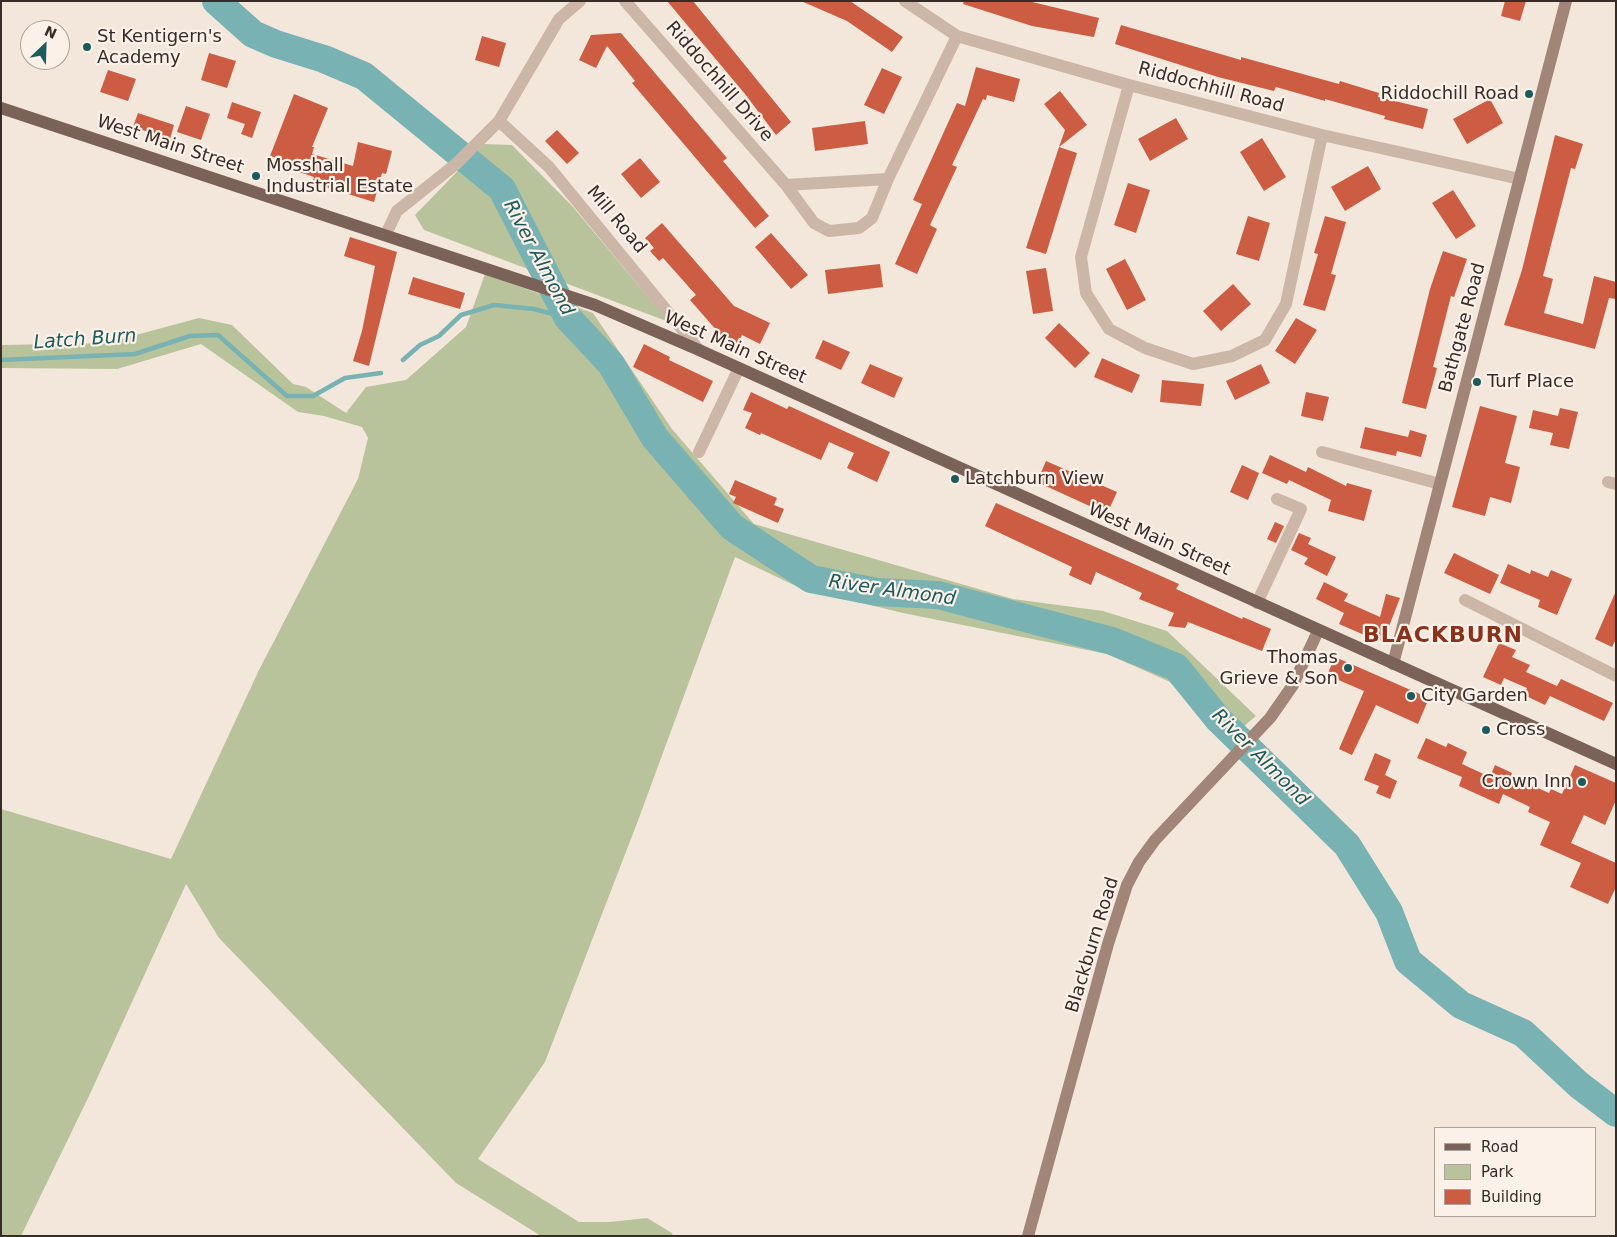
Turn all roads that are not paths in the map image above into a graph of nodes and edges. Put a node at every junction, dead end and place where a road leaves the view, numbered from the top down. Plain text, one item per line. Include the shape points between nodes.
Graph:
1 (580, 1) edge
2 (625, 1) edge
3 (905, 1) edge
4 (1566, 1) edge
5 (957, 36) junction
6 (1129, 85) junction
7 (1, 108) edge
8 (499, 121) junction
9 (1322, 135) junction
10 (888, 179) junction
11 (1520, 179) junction
12 (786, 185) junction
13 (386, 234) junction
14 (699, 350) junction
15 (739, 368) junction
16 (699, 452) dead end
17 (1322, 452) dead end
18 (1440, 484) junction
19 (1277, 499) dead end
20 (1466, 600) dead end
21 (1258, 604) junction
22 (1318, 631) junction
23 (1393, 664) junction
24 (1616, 676) edge
25 (1616, 764) edge
26 (1028, 1236) edge

1 - 8 street via 559,20
2 - 12 street, Riddochhill Drive
3 - 5 street, Riddochhill Road
4 - 11 main road, Bathgate Road
5 - 6 street, Riddochhill Road
5 - 10 street, Riddochhill Drive
6 - 9 street, Riddochhill Road
6 - 9 street via 1081,257 1086,293 1109,329 1145,348 1193,364 1232,356 1265,340 1286,304
7 - 13 main road, West Main Street
8 - 13 street via 456,164 397,211
8 - 14 street, Mill Road via 549,167
9 - 11 street, Riddochhill Road
10 - 12 street
10 - 12 street, Riddochhill Drive via 872,218 859,228 829,231 814,223
11 - 18 main road, Bathgate Road
13 - 14 main road, West Main Street via 595,305
14 - 15 main road, West Main Street
15 - 16 street
15 - 21 main road, West Main Street
17 - 18 street
18 - 23 main road, Bathgate Road
19 - 21 street via 1301,509
20 - 24 street
21 - 22 main road, West Main Street
22 - 23 main road, West Main Street
22 - 26 main road, Blackburn Road via 1293,685 1270,718 1155,840 1127,885
23 - 25 main road, West Main Street

